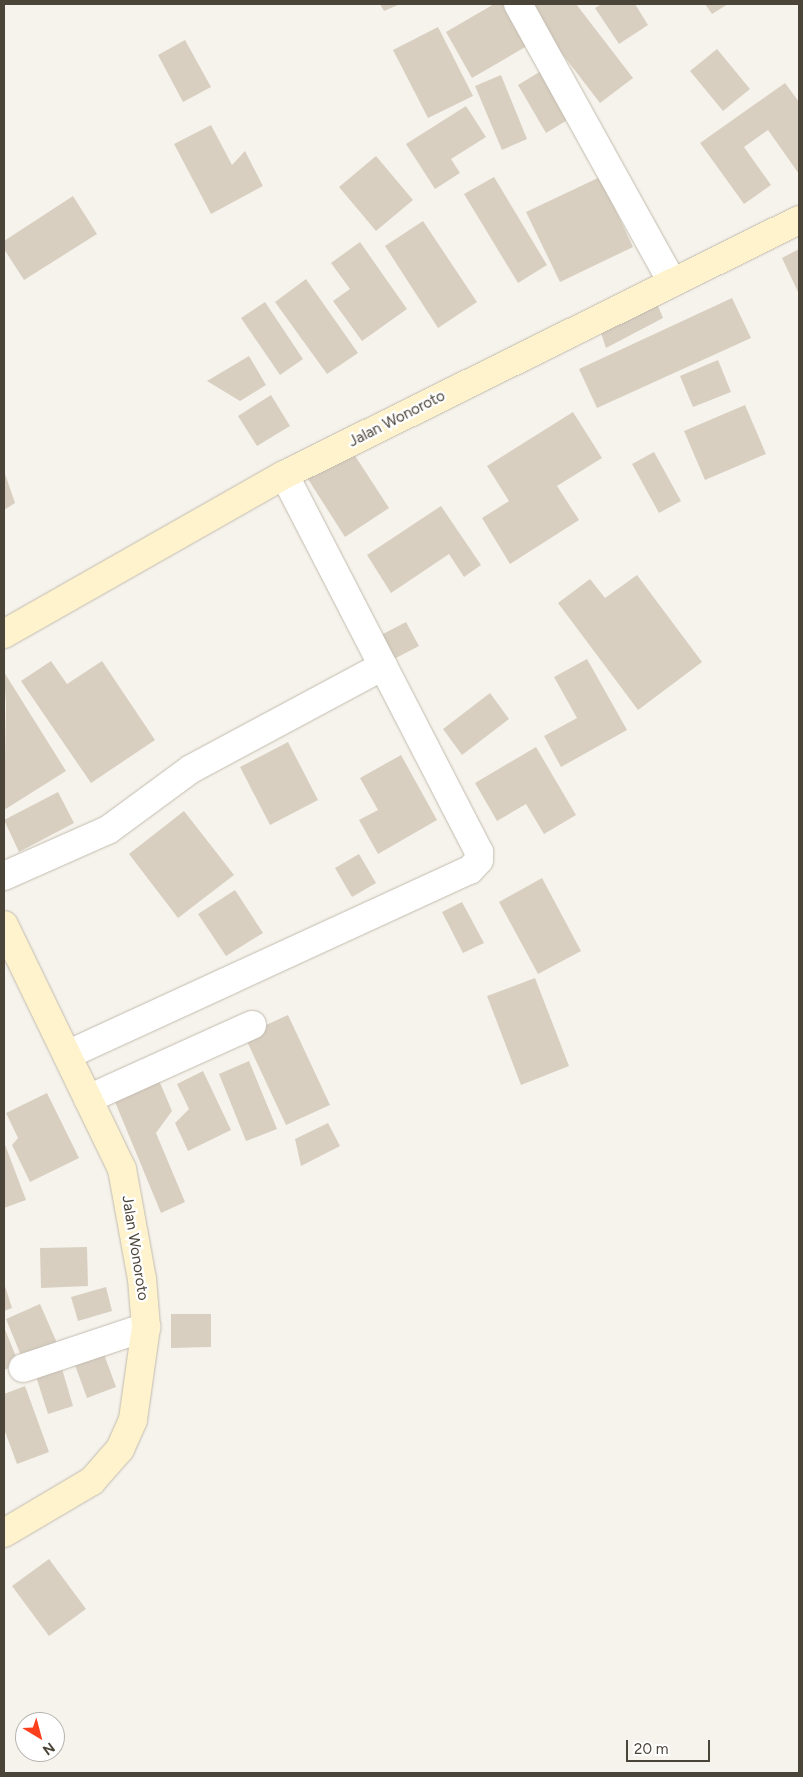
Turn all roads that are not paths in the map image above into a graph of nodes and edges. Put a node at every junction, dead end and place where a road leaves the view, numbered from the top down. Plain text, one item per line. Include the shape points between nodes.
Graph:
1 (518, 4) edge
2 (799, 220) edge
3 (672, 282) junction
4 (284, 475) junction
5 (4, 634) edge
6 (383, 666) junction
7 (4, 876) edge
8 (4, 925) edge
9 (252, 1025) dead end
10 (66, 1055) junction
11 (88, 1099) junction
12 (146, 1327) junction
13 (23, 1368) dead end
14 (4, 1533) edge

1 - 3 street
2 - 3 street, Jalan Wonoroto
3 - 4 street, Jalan Wonoroto
4 - 5 street, Jalan Wonoroto
4 - 6 street
6 - 7 street via 192,769 108,830
6 - 10 street via 479,852 479,860 470,870
8 - 10 street, Jalan Wonoroto
9 - 11 street
10 - 11 street, Jalan Wonoroto
11 - 12 street, Jalan Wonoroto via 122,1169 142,1279
12 - 13 street
12 - 14 street, Jalan Wonoroto via 133,1420 120,1450 92,1481

